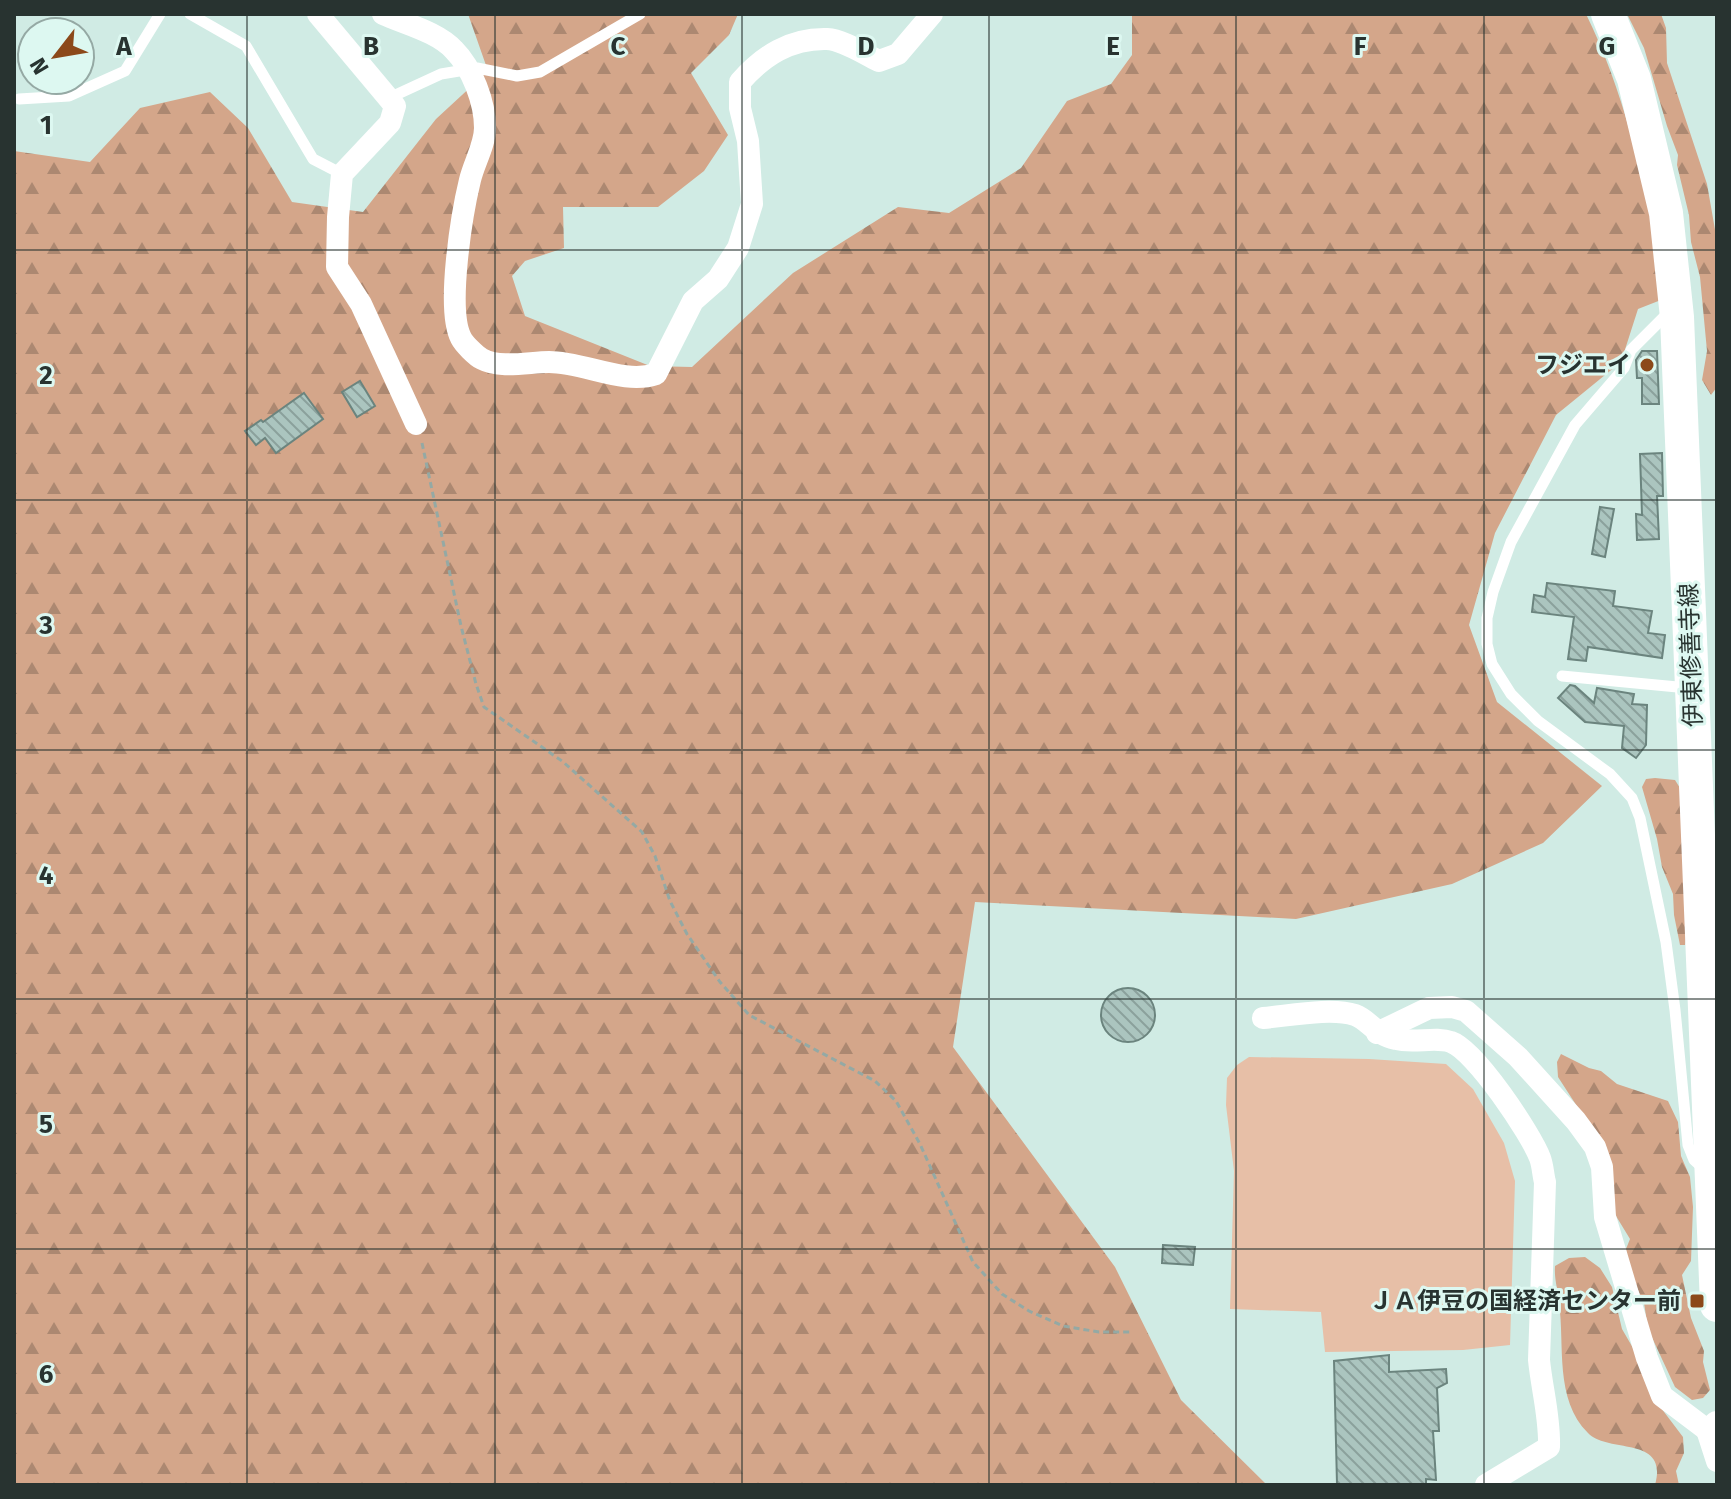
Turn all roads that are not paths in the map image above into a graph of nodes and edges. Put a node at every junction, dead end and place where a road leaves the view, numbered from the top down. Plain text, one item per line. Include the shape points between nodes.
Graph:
1 (160, 14) edge
2 (190, 14) edge
3 (318, 14) edge
4 (383, 14) edge
5 (640, 14) edge
6 (932, 14) edge
7 (1608, 14) edge
8 (469, 69) junction
9 (389, 98) junction
10 (19, 99) dead end
11 (342, 174) junction
12 (1676, 306) junction
13 (416, 424) road end
14 (1562, 676) dead end
15 (1692, 689) junction
16 (1263, 1018) dead end
17 (1377, 1033) junction
18 (1712, 1176) junction
19 (1717, 1305) edge
20 (1712, 1425) edge
21 (1717, 1461) edge
22 (1486, 1485) edge

1 - 10 lane via 125,71 69,96
2 - 11 lane via 246,46 313,159
3 - 9 street
4 - 8 street via 452,48
5 - 8 lane via 540,72 517,76
6 - 8 street via 898,54 879,61 829,39 813,41 782,46 756,63 740,82 752,204 738,248 718,279 693,301 656,374 642,379 582,364 483,359 461,339 456,274 470,181 485,131
7 - 12 main road, 伊東修善寺線 via 1634,79 1666,213
8 - 9 lane via 441,74
9 - 11 street via 395,106 390,123
11 - 13 street via 337,267 361,304
12 - 15 main road, 伊東修善寺線
12 - 18 lane via 1631,350 1624,368 1575,425 1511,542 1493,592 1487,644 1492,664 1511,694 1632,798 1666,942 1688,1145 1694,1160
14 - 15 lane
15 - 18 main road, 伊東修善寺線
16 - 17 street via 1340,1013 1358,1016
17 - 20 street via 1429,1008 1466,1011 1518,1057 1576,1121 1602,1167 1605,1217 1662,1396
17 - 22 street via 1413,1042 1450,1041 1465,1050 1495,1084 1540,1157 1545,1182 1539,1360 1549,1447
18 - 19 main road, 伊東修善寺線
20 - 21 street

